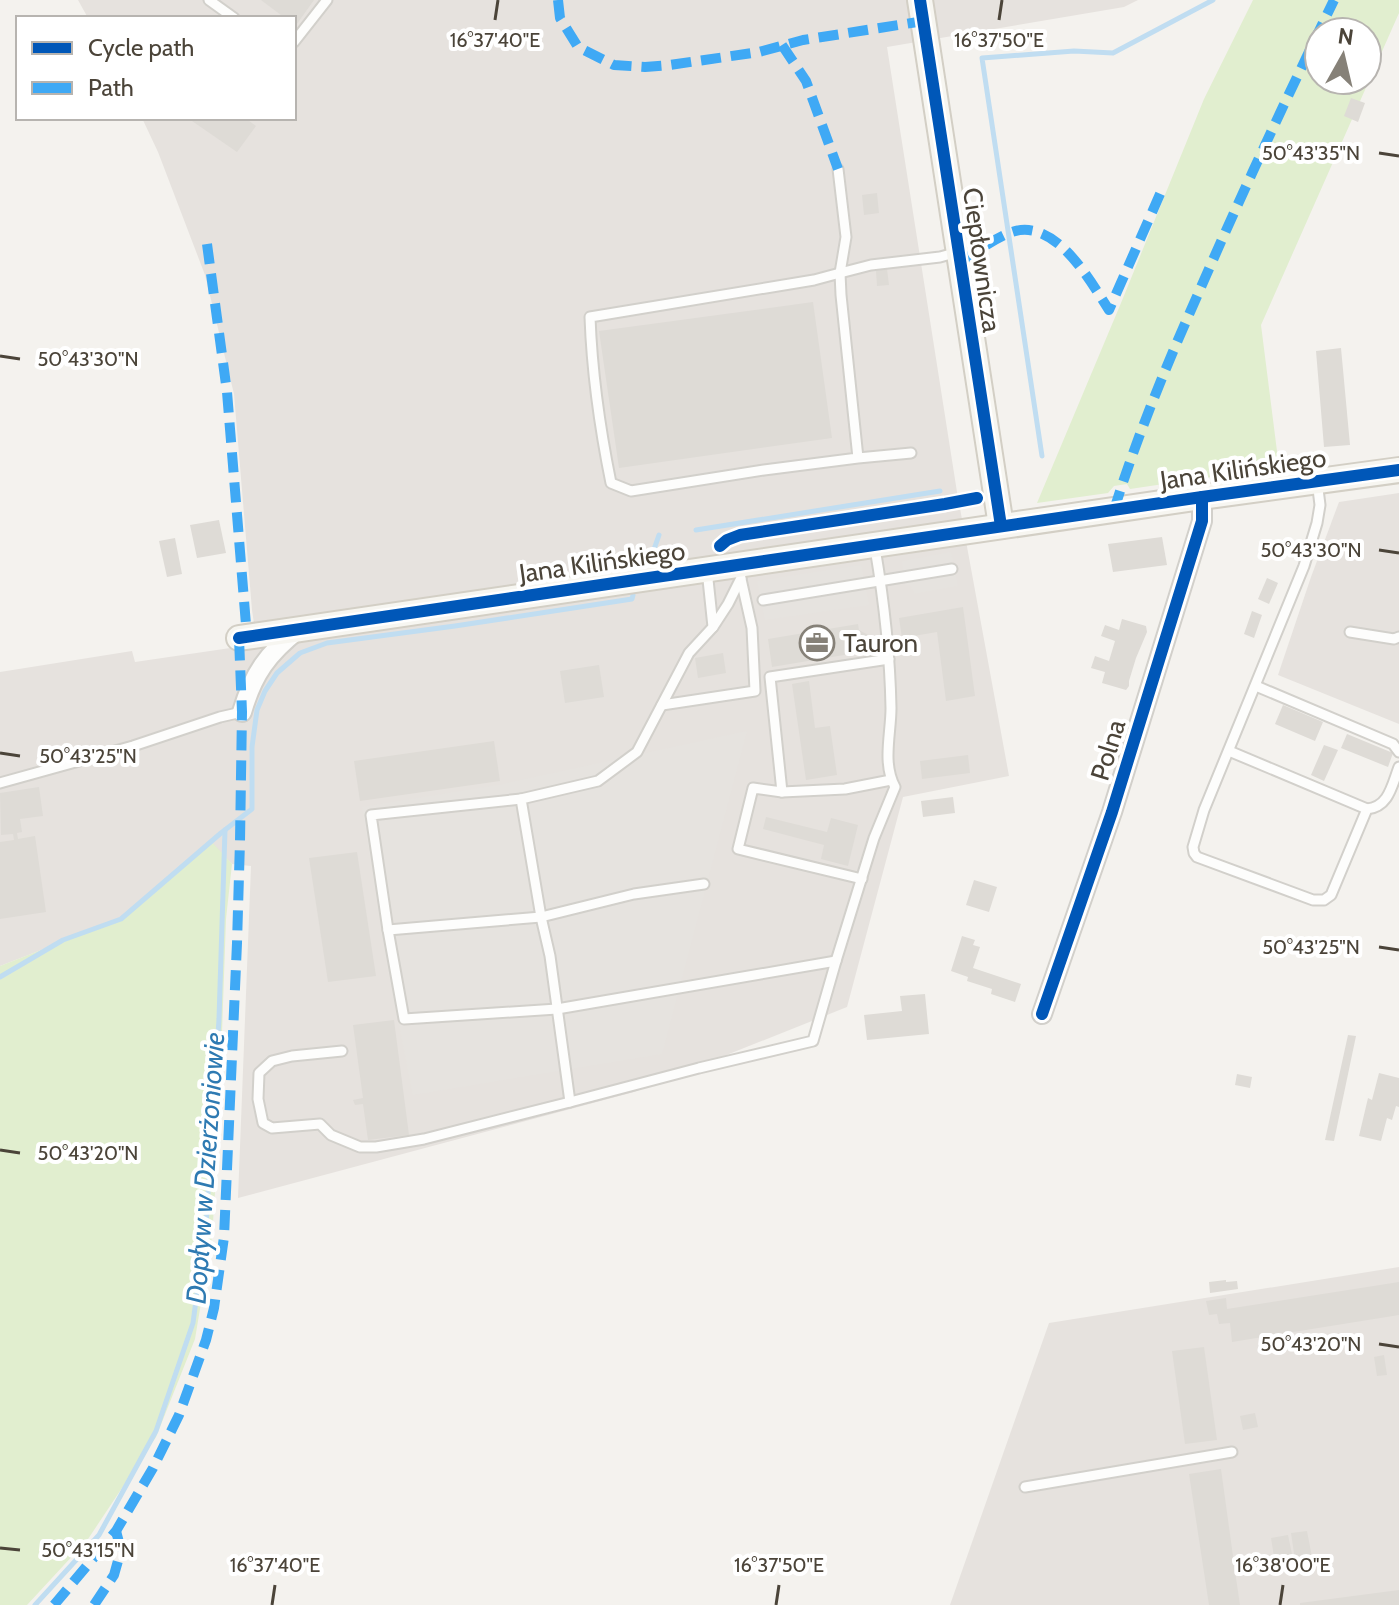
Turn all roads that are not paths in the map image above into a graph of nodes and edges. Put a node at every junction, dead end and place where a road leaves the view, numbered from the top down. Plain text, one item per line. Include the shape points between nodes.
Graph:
1 (209, 0) edge
2 (327, 0) edge
3 (920, 0) edge
4 (231, 16) edge
5 (296, 39) edge
6 (838, 169) dead end
7 (958, 252) junction
8 (840, 273) junction
9 (911, 453) dead end
10 (858, 458) junction
11 (1399, 470) edge
12 (1317, 481) junction
13 (1202, 497) junction
14 (1001, 526) junction
15 (875, 546) junction
16 (952, 569) dead end
17 (707, 570) junction
18 (741, 572) junction
19 (881, 581) junction
20 (763, 600) dead end
21 (713, 627) junction
22 (299, 629) junction
23 (1350, 632) dead end
24 (1399, 637) edge
25 (239, 638) dead end
26 (889, 659) junction
27 (1256, 686) junction
28 (662, 705) junction
29 (242, 712) joint
30 (1229, 751) junction
31 (1399, 752) edge
32 (1399, 767) edge
33 (891, 780) junction
34 (0, 783) edge
35 (782, 792) junction
36 (521, 799) junction
37 (1367, 809) junction
38 (862, 879) junction
39 (704, 884) dead end
40 (541, 917) junction
41 (388, 930) junction
42 (836, 961) junction
43 (557, 1009) junction
44 (1042, 1014) dead end
45 (342, 1051) dead end
46 (570, 1102) junction
47 (1232, 1452) dead end
48 (1025, 1487) dead end

1 - 4 lane
2 - 5 lane
3 - 7 street, Ciepłownicza
6 - 8 lane via 846,237
7 - 8 lane
7 - 14 street, Ciepłownicza
8 - 10 lane
8 - 10 lane via 590,317 591,345 611,483 631,491
9 - 10 lane
11 - 12 street, Jana Kilińskiego
12 - 13 street, Jana Kilińskiego
12 - 27 lane via 1320,505 1313,538
13 - 14 street, Jana Kilińskiego
13 - 44 street, Polna via 1202,521 1112,812
14 - 15 street, Jana Kilińskiego
15 - 18 street, Jana Kilińskiego
15 - 19 lane
16 - 19 lane
17 - 18 street, Jana Kilińskiego
17 - 21 lane
17 - 22 street, Jana Kilińskiego
18 - 21 lane
18 - 28 lane via 752,628 755,691
19 - 20 lane
19 - 26 lane
21 - 28 lane via 689,653
22 - 25 street, Jana Kilińskiego
22 - 29 street via 267,659
23 - 24 lane
26 - 33 lane
26 - 35 lane via 770,677
27 - 30 lane
27 - 31 lane via 1393,744
28 - 36 lane via 637,752 598,781
29 - 34 lane
30 - 37 lane
30 - 37 lane via 1204,810 1193,847 1197,857 1324,900 1331,895
32 - 37 lane via 1387,798
33 - 35 lane
33 - 38 lane via 895,787
35 - 38 lane via 753,788 738,849
36 - 40 lane
36 - 41 lane via 371,815
38 - 42 lane
39 - 40 lane via 634,894
40 - 41 lane
40 - 43 lane
41 - 43 lane via 404,1019
42 - 43 lane
42 - 46 lane via 813,1041
43 - 46 lane
45 - 46 lane via 272,1061 259,1073 263,1123 272,1128 320,1124 331,1135 360,1147 376,1147
47 - 48 lane

